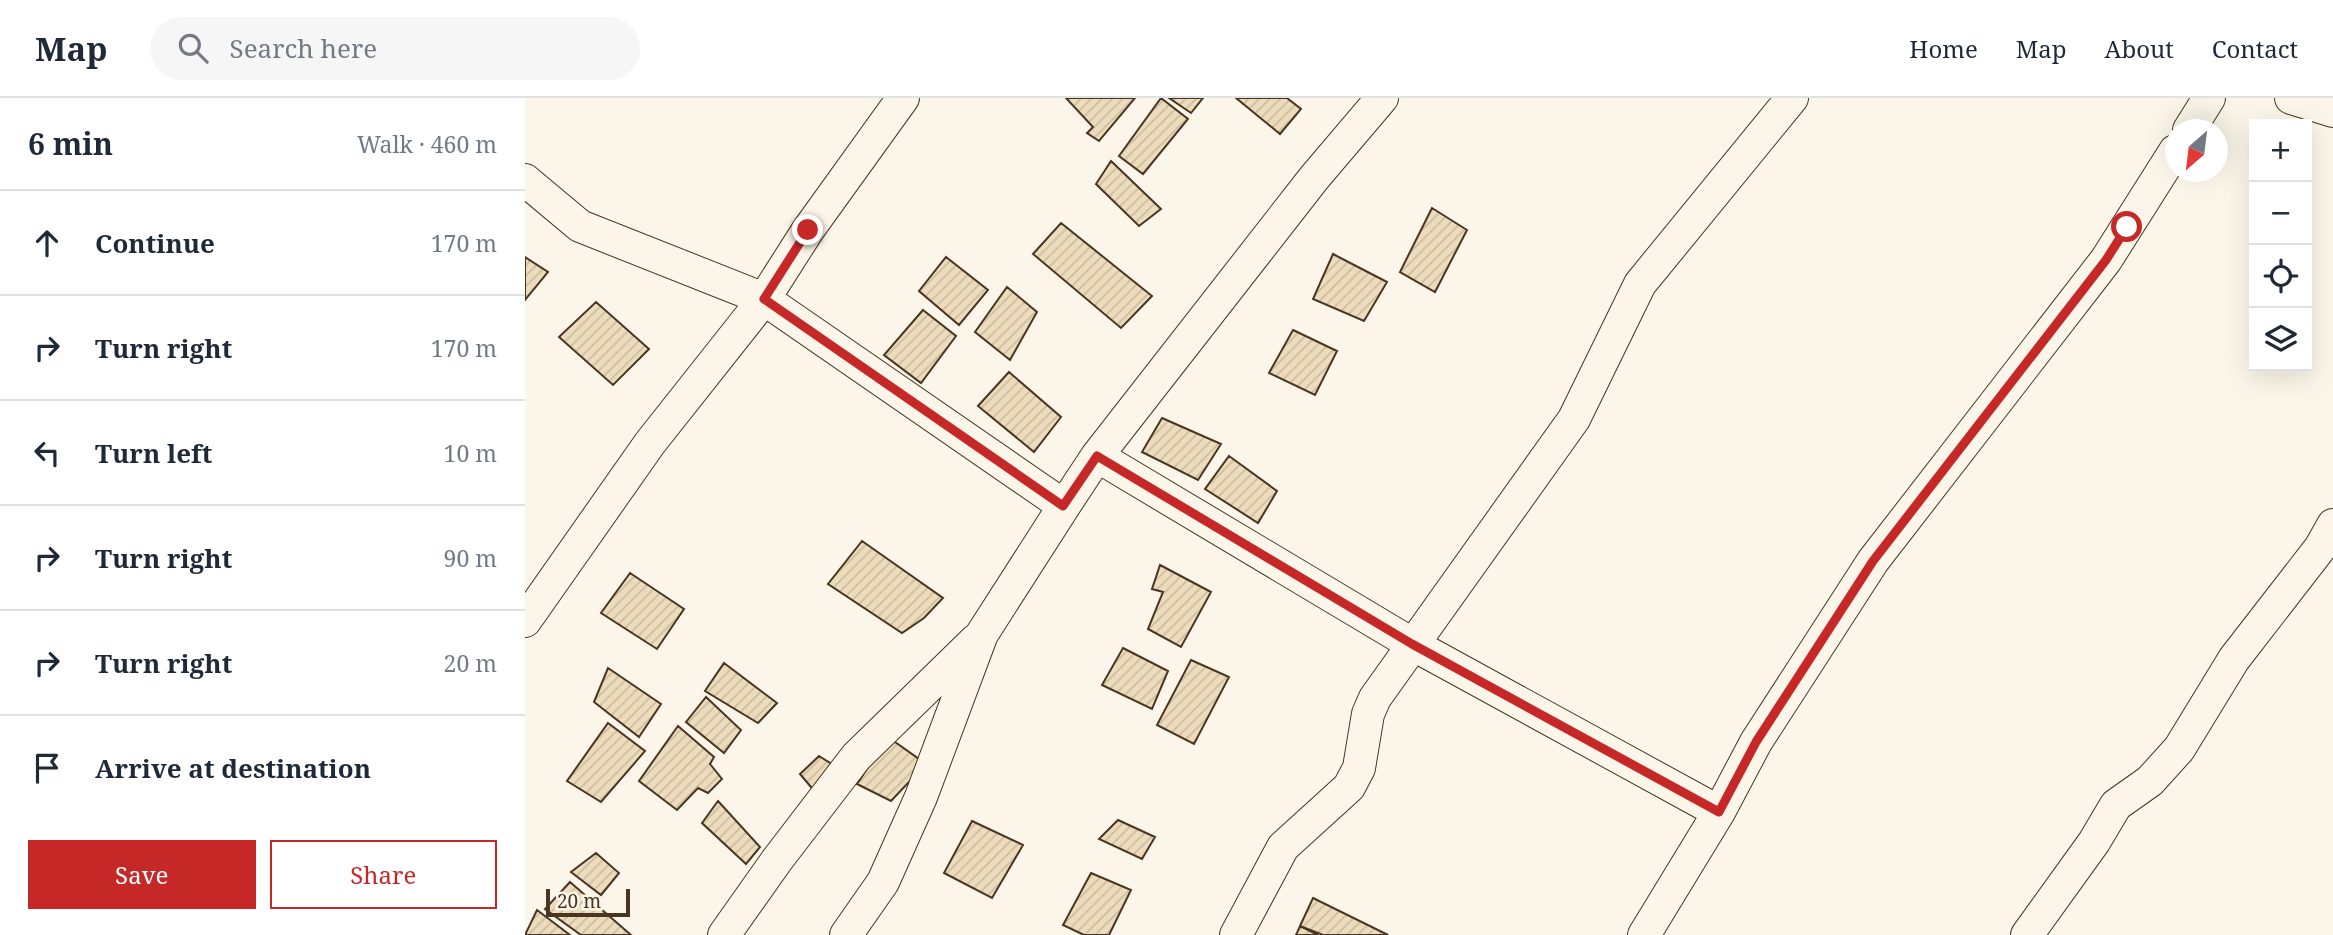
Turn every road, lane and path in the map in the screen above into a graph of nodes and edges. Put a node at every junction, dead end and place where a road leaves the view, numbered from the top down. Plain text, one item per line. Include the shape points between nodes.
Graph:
1 (903, 98) edge
2 (1382, 98) edge
3 (1792, 98) edge
4 (2209, 98) edge
5 (2291, 98) edge
6 (2333, 111) edge
7 (2196, 119) edge
8 (2165, 167) edge
9 (525, 180) edge
10 (764, 299) junction
11 (1097, 456) junction
12 (1063, 506) junction
13 (2333, 525) edge
14 (525, 621) edge
15 (982, 634) junction
16 (1412, 644) junction
17 (1719, 812) junction
18 (724, 935) edge
19 (846, 935) edge
20 (1236, 935) edge
21 (1644, 935) edge
22 (2027, 935) edge

1 - 10 street
2 - 11 street
3 - 16 street via 1640,284 1574,419
4 - 7 street
5 - 6 street
8 - 17 street via 2106,260 1873,561 1756,742
9 - 10 street via 580,226
10 - 12 street
10 - 14 street via 650,443
11 - 12 street
11 - 16 street
12 - 15 street
13 - 22 street via 2234,659 2179,749 2150,781 2116,805
15 - 18 street via 856,757
15 - 19 street via 922,797 883,882
16 - 17 street
16 - 20 street via 1375,698 1359,768 1349,787 1283,847
17 - 21 street

